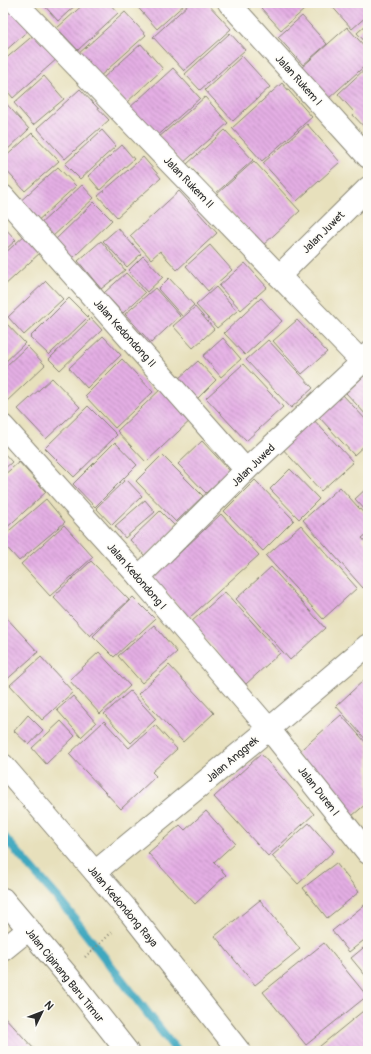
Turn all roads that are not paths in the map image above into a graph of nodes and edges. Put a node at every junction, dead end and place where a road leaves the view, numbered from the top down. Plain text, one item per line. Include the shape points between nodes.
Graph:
1 (16, 3) edge
2 (229, 3) edge
3 (368, 157) edge
4 (368, 188) edge
5 (3, 196) edge
6 (279, 276) junction
7 (365, 358) edge
8 (3, 426) edge
9 (246, 470) junction
10 (139, 577) junction
11 (368, 645) edge
12 (269, 729) junction
13 (3, 765) edge
14 (364, 838) edge
15 (95, 872) junction
16 (3, 899) edge
17 (29, 929) junction
18 (3, 950) edge
19 (127, 1051) edge
20 (239, 1051) edge

1 - 6 street, Jalan Rukem II
2 - 3 street, Jalan Rukem I
4 - 6 street, Jalan Juwet
5 - 9 street, Jalan Kedondong II
6 - 7 street, Jalan Rukem II
7 - 9 street, Jalan Juwed
8 - 10 street, Jalan Kedondong I
9 - 10 street, Jalan Juwed
10 - 12 street, Jalan Kedondong I
11 - 12 street, Jalan Anggrek
12 - 14 street, Jalan Duren I
12 - 15 street, Jalan Anggrek
13 - 15 street, Jalan Kedondong Raya
15 - 20 street, Jalan Kedondong Raya
16 - 17 street, Jalan Cipinang Baru Timur
17 - 18 street
17 - 19 street, Jalan Cipinang Baru Timur

